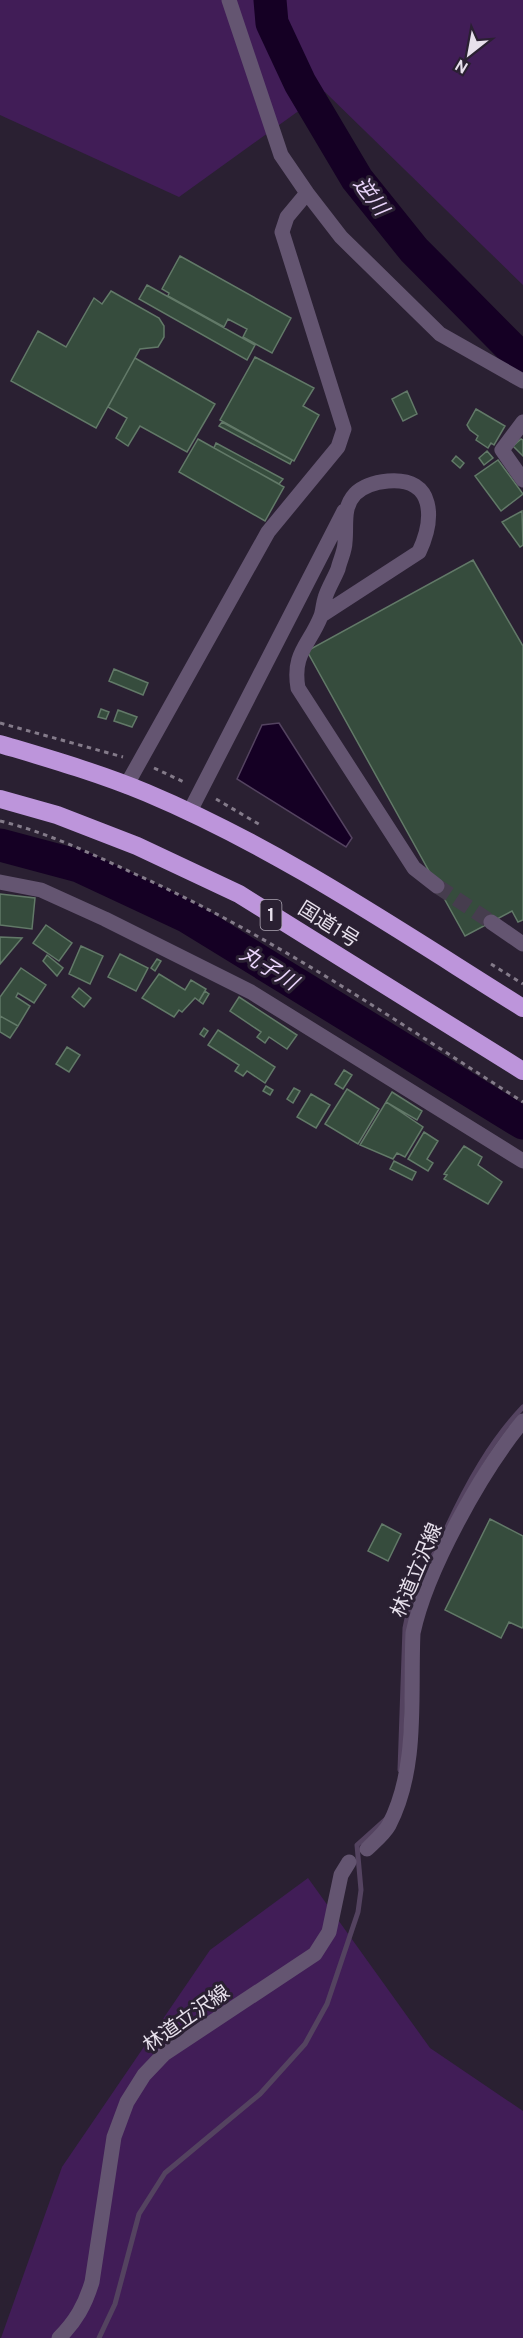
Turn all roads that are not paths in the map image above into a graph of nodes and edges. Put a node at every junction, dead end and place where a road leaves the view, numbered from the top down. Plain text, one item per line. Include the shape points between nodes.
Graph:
1 (229, 0) edge
2 (307, 193) junction
3 (523, 381) edge
4 (523, 422) edge
5 (523, 480) edge
6 (345, 508) junction
7 (322, 615) junction
8 (0, 744) edge
9 (126, 786) junction
10 (0, 799) edge
11 (189, 813) junction
12 (0, 882) edge
13 (437, 886) tunnel mouth
14 (491, 922) tunnel mouth
15 (523, 944) edge
16 (523, 1008) edge
17 (523, 1071) edge
18 (523, 1161) edge
19 (523, 1421) edge
20 (367, 1849) dead end
21 (349, 1862) dead end
22 (59, 2338) edge

1 - 2 street via 281,155
2 - 3 street via 341,237 440,334
2 - 9 street via 286,217 282,232 344,429 338,447 268,532
4 - 5 street via 502,450
6 - 7 street via 345,545
6 - 7 street via 356,493 376,482 406,481 422,490 430,509 426,537 419,552
6 - 11 street
7 - 13 street via 297,658 298,688 414,868
8 - 9 highway, 国道1号
9 - 11 highway, 国道1号
10 - 17 highway, 国道1号 / 1 via 57,815 137,846 238,894
11 - 16 highway, 国道1号 via 233,833 356,903
12 - 18 street via 41,890 251,992
14 - 15 street
19 - 20 street, 林道立沢線 via 476,1490 417,1614 412,1633 410,1756 404,1785 388,1827
21 - 22 street, 林道立沢線 via 341,1875 329,1932 315,1954 164,2054 144,2075 127,2102 114,2136 86,2304 74,2324

